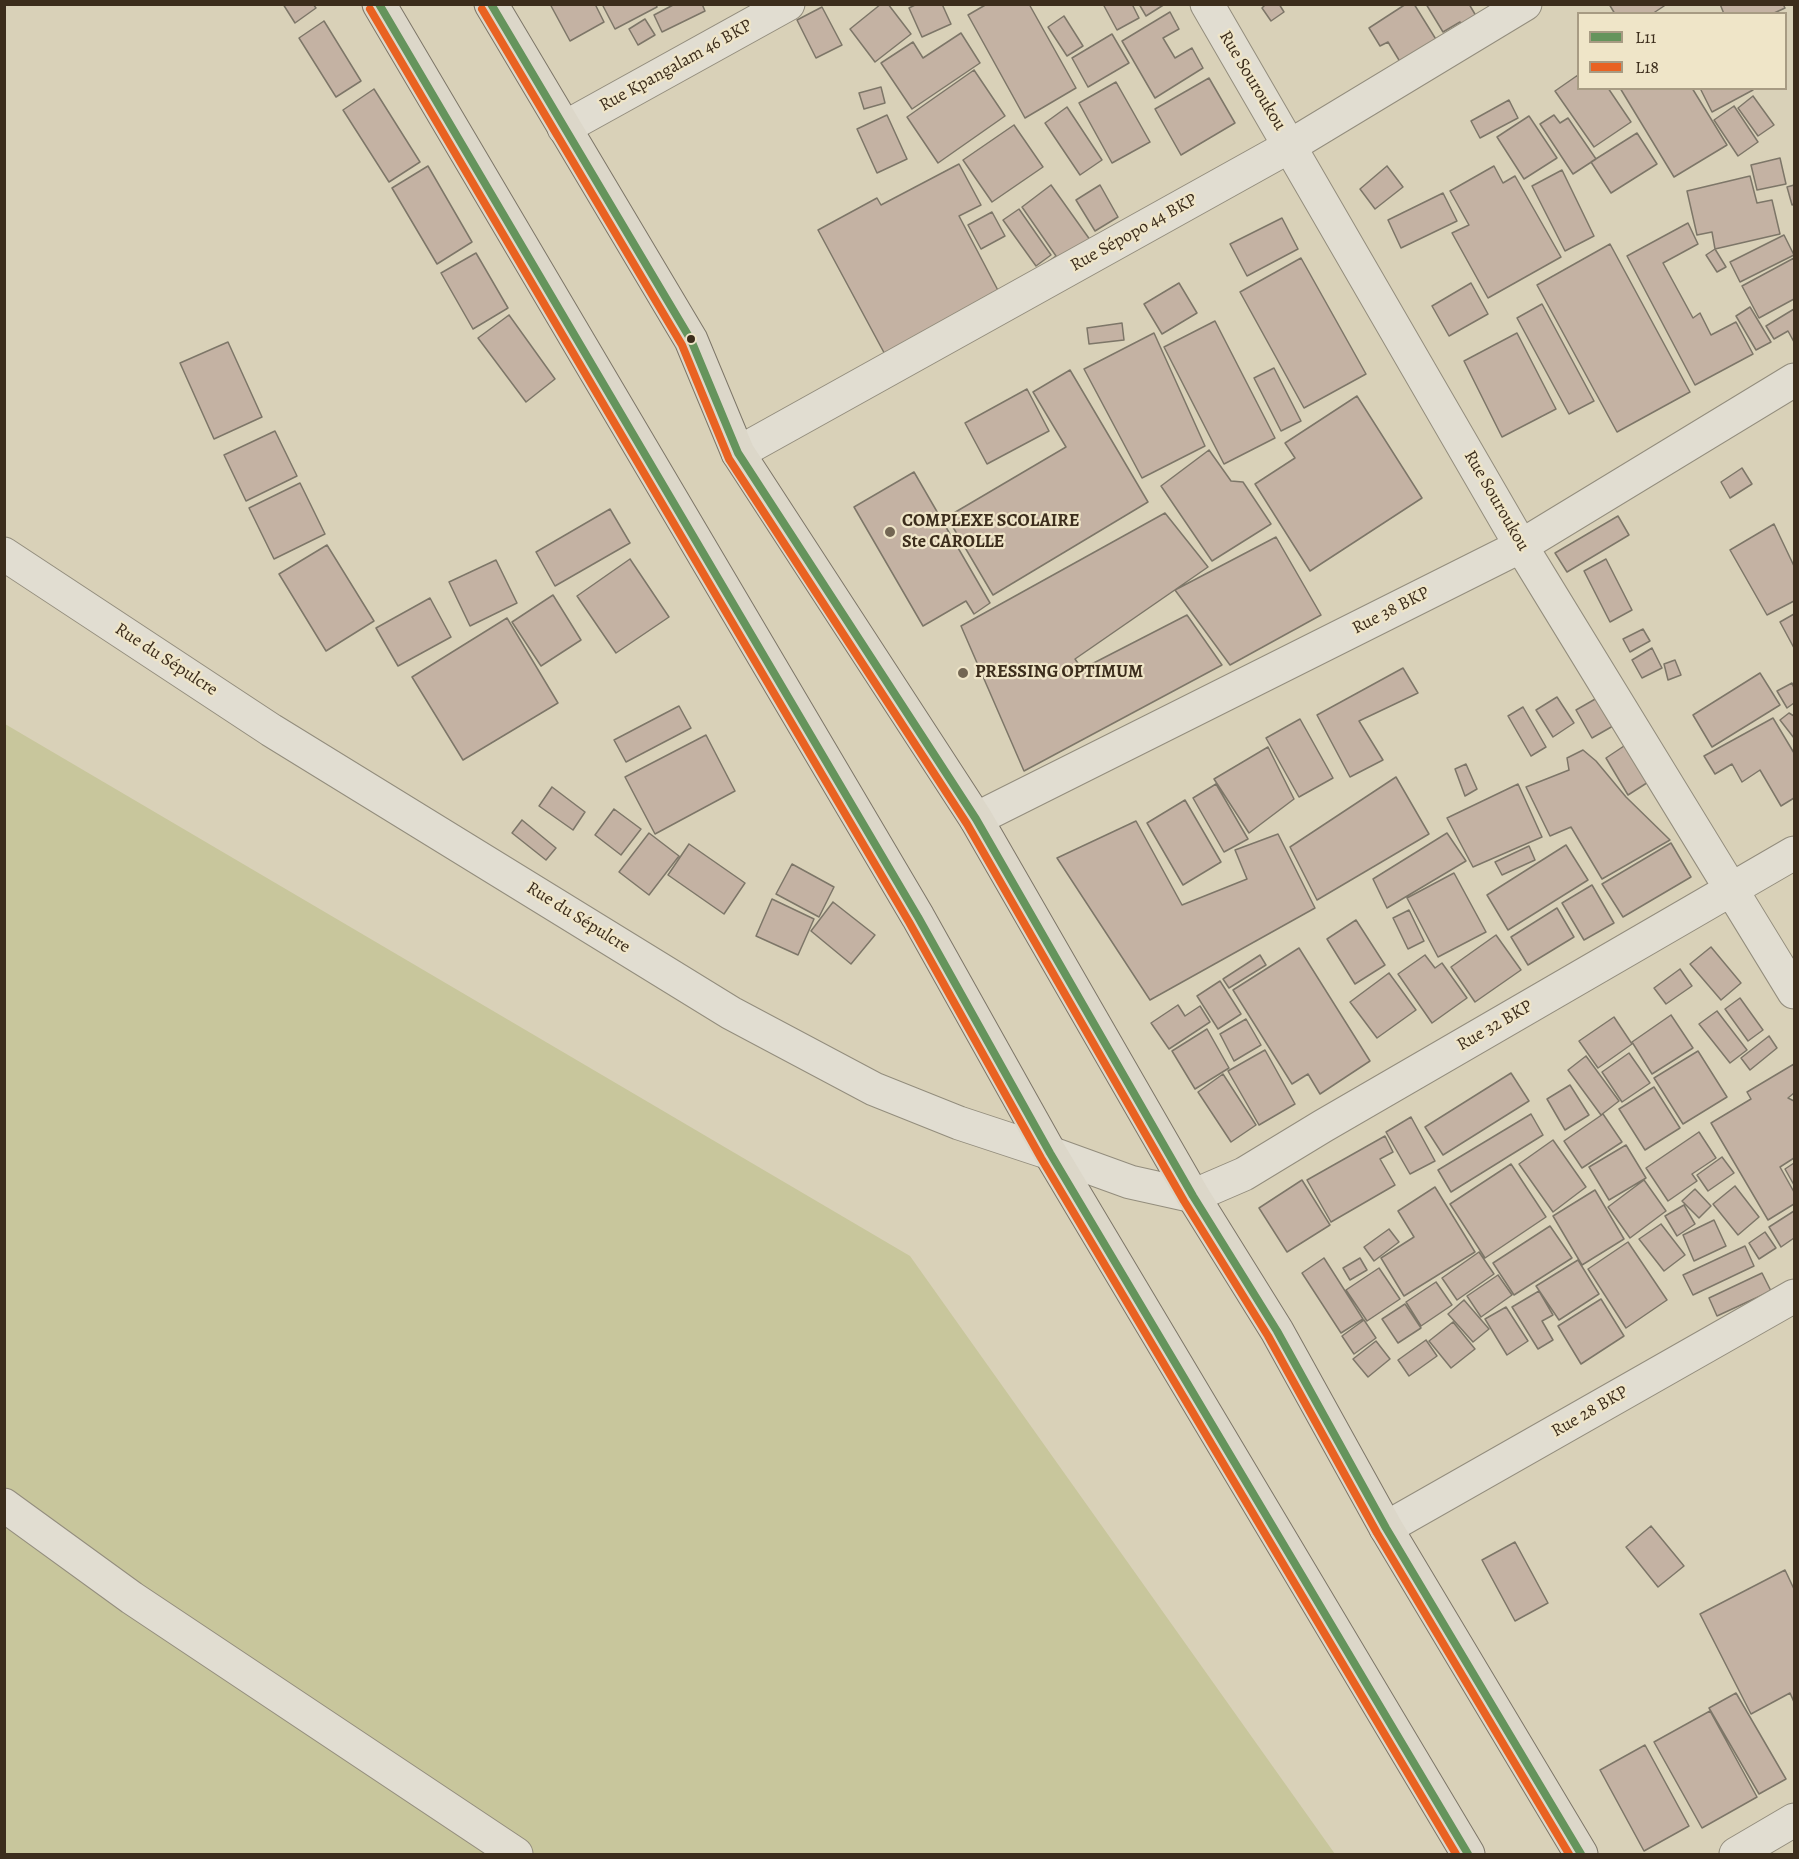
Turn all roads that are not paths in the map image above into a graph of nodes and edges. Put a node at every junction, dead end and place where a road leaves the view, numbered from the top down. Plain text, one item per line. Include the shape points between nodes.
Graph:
1 (379, 4) edge
2 (491, 4) edge
3 (788, 4) edge
4 (1207, 4) edge
5 (1525, 4) edge
6 (564, 128) junction
7 (1290, 146) junction
8 (1794, 380) edge
9 (738, 453) junction
10 (1521, 546) junction
11 (4, 554) edge
12 (976, 819) junction
13 (1794, 853) edge
14 (1732, 888) junction
15 (1794, 992) edge
16 (1050, 1153) junction
17 (1193, 1196) junction
18 (1794, 1296) edge
19 (4, 1505) edge
20 (1386, 1528) junction
21 (1794, 1820) edge
22 (516, 1854) edge
23 (1468, 1854) edge
24 (1581, 1854) edge
25 (1736, 1854) edge

1 - 16 main road via 918,916
2 - 6 main road
3 - 6 street, Rue Kpangalam 46 BKP
4 - 7 street, Rue Souroukou
5 - 7 street, Rue Sépopo 44 BKP
6 - 9 main road via 691,340
7 - 9 street, Rue Sépopo 44 BKP
7 - 10 street, Rue Souroukou
8 - 10 street, Rue 38 BKP
9 - 12 main road
10 - 12 street, Rue 38 BKP
10 - 14 street, Rue Souroukou
11 - 16 street, Rue du Sépulcre via 271,730 731,1013 874,1089
12 - 17 main road
13 - 14 street, Rue 32 BKP
14 - 15 street, Rue Souroukou
14 - 17 street, Rue 32 BKP via 1244,1174
16 - 17 street, Rue du Sépulcre via 1130,1182
16 - 23 main road
17 - 20 main road via 1277,1331
18 - 20 street, Rue 28 BKP
19 - 22 street via 132,1598
20 - 24 main road
21 - 25 street

